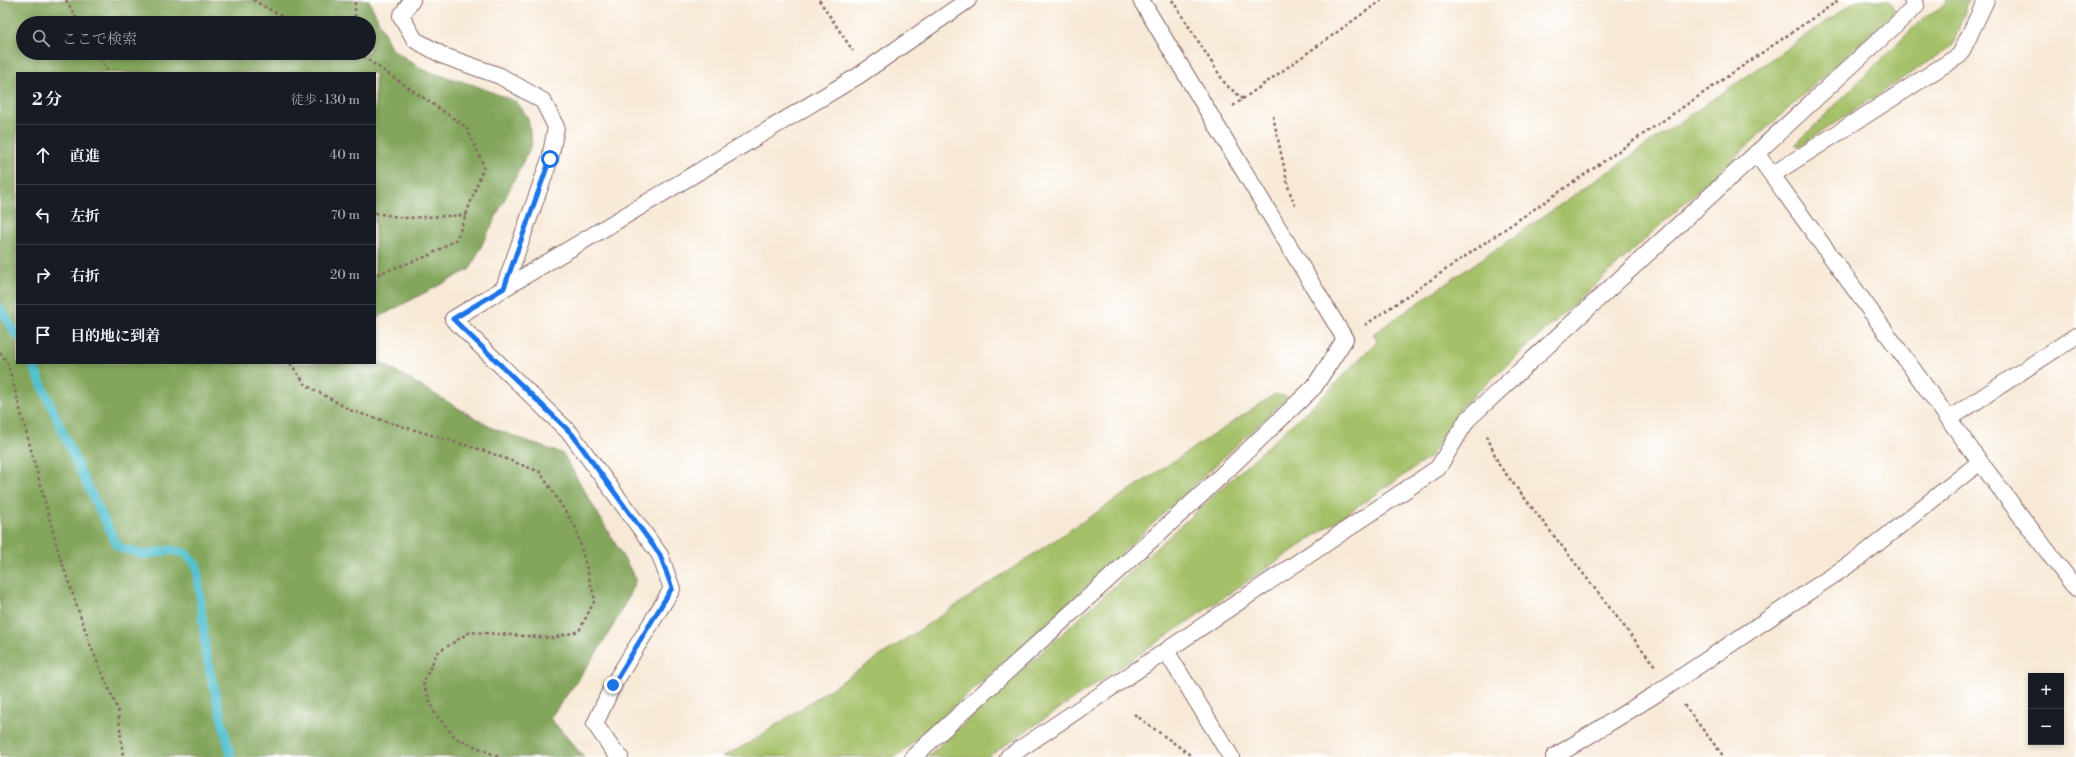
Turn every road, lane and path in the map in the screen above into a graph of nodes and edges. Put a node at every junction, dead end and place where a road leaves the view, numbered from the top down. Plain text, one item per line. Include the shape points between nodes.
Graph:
1 (66, 0) edge
2 (253, 0) edge
3 (355, 0) edge
4 (412, 0) edge
5 (819, 0) edge
6 (968, 0) edge
7 (1141, 0) edge
8 (1172, 0) edge
9 (1382, 0) edge
10 (1839, 0) edge
11 (1912, 0) edge
12 (1986, 0) edge
13 (75, 16) edge
14 (282, 16) edge
15 (355, 16) edge
16 (102, 60) edge
17 (368, 60) edge
18 (866, 70) junction
19 (109, 72) edge
20 (1244, 99) junction
21 (1272, 116) dead end
22 (1214, 121) junction
23 (1756, 153) junction
24 (1772, 175) junction
25 (1297, 209) dead end
26 (376, 213) edge
27 (467, 215) junction
28 (376, 275) edge
29 (504, 288) junction
30 (1362, 318) dead end
31 (1366, 325) junction
32 (2076, 336) edge
33 (1345, 339) junction
34 (0, 352) edge
35 (291, 364) edge
36 (1481, 407) junction
37 (1949, 419) junction
38 (1980, 462) junction
39 (2076, 589) edge
40 (1166, 651) junction
41 (1669, 684) junction
42 (1134, 714) dead end
43 (123, 757) edge
44 (499, 757) edge
45 (620, 757) edge
46 (913, 757) edge
47 (1008, 757) edge
48 (1193, 757) edge
49 (1231, 757) edge
50 (1554, 757) edge
51 (1724, 757) edge

1 - 13 path
2 - 14 path
3 - 15 path
4 - 29 lane via 401,16 416,40 444,56 500,76 543,101 556,127 550,159
5 - 18 path
6 - 18 lane
7 - 22 lane
8 - 20 path via 1226,85
9 - 20 path
10 - 31 path
11 - 23 lane via 1916,6
12 - 24 lane via 1960,55
16 - 19 path
17 - 27 path via 466,127 484,166
18 - 29 lane
20 - 22 path
21 - 25 path via 1289,190
22 - 33 lane
23 - 24 lane
23 - 36 lane
24 - 37 lane
26 - 27 path via 404,218
27 - 28 path via 457,239 428,256
29 - 45 lane via 453,319 572,434 660,555 672,588 613,685 596,724
30 - 31 path
31 - 33 path
32 - 37 lane
33 - 46 lane via 1314,387 1204,492
34 - 43 path via 8,364 59,554 91,646 118,710
35 - 44 path via 306,385 352,410 488,452 540,472 576,528 595,600 579,631 553,638 470,632 437,653 423,683 435,714 456,738
36 - 40 lane via 1467,420 1438,468
36 - 41 path via 1488,440 1499,465
37 - 38 lane
38 - 39 lane
38 - 41 lane via 1859,558
40 - 47 lane
40 - 49 lane
41 - 50 lane
41 - 51 path
42 - 48 path

